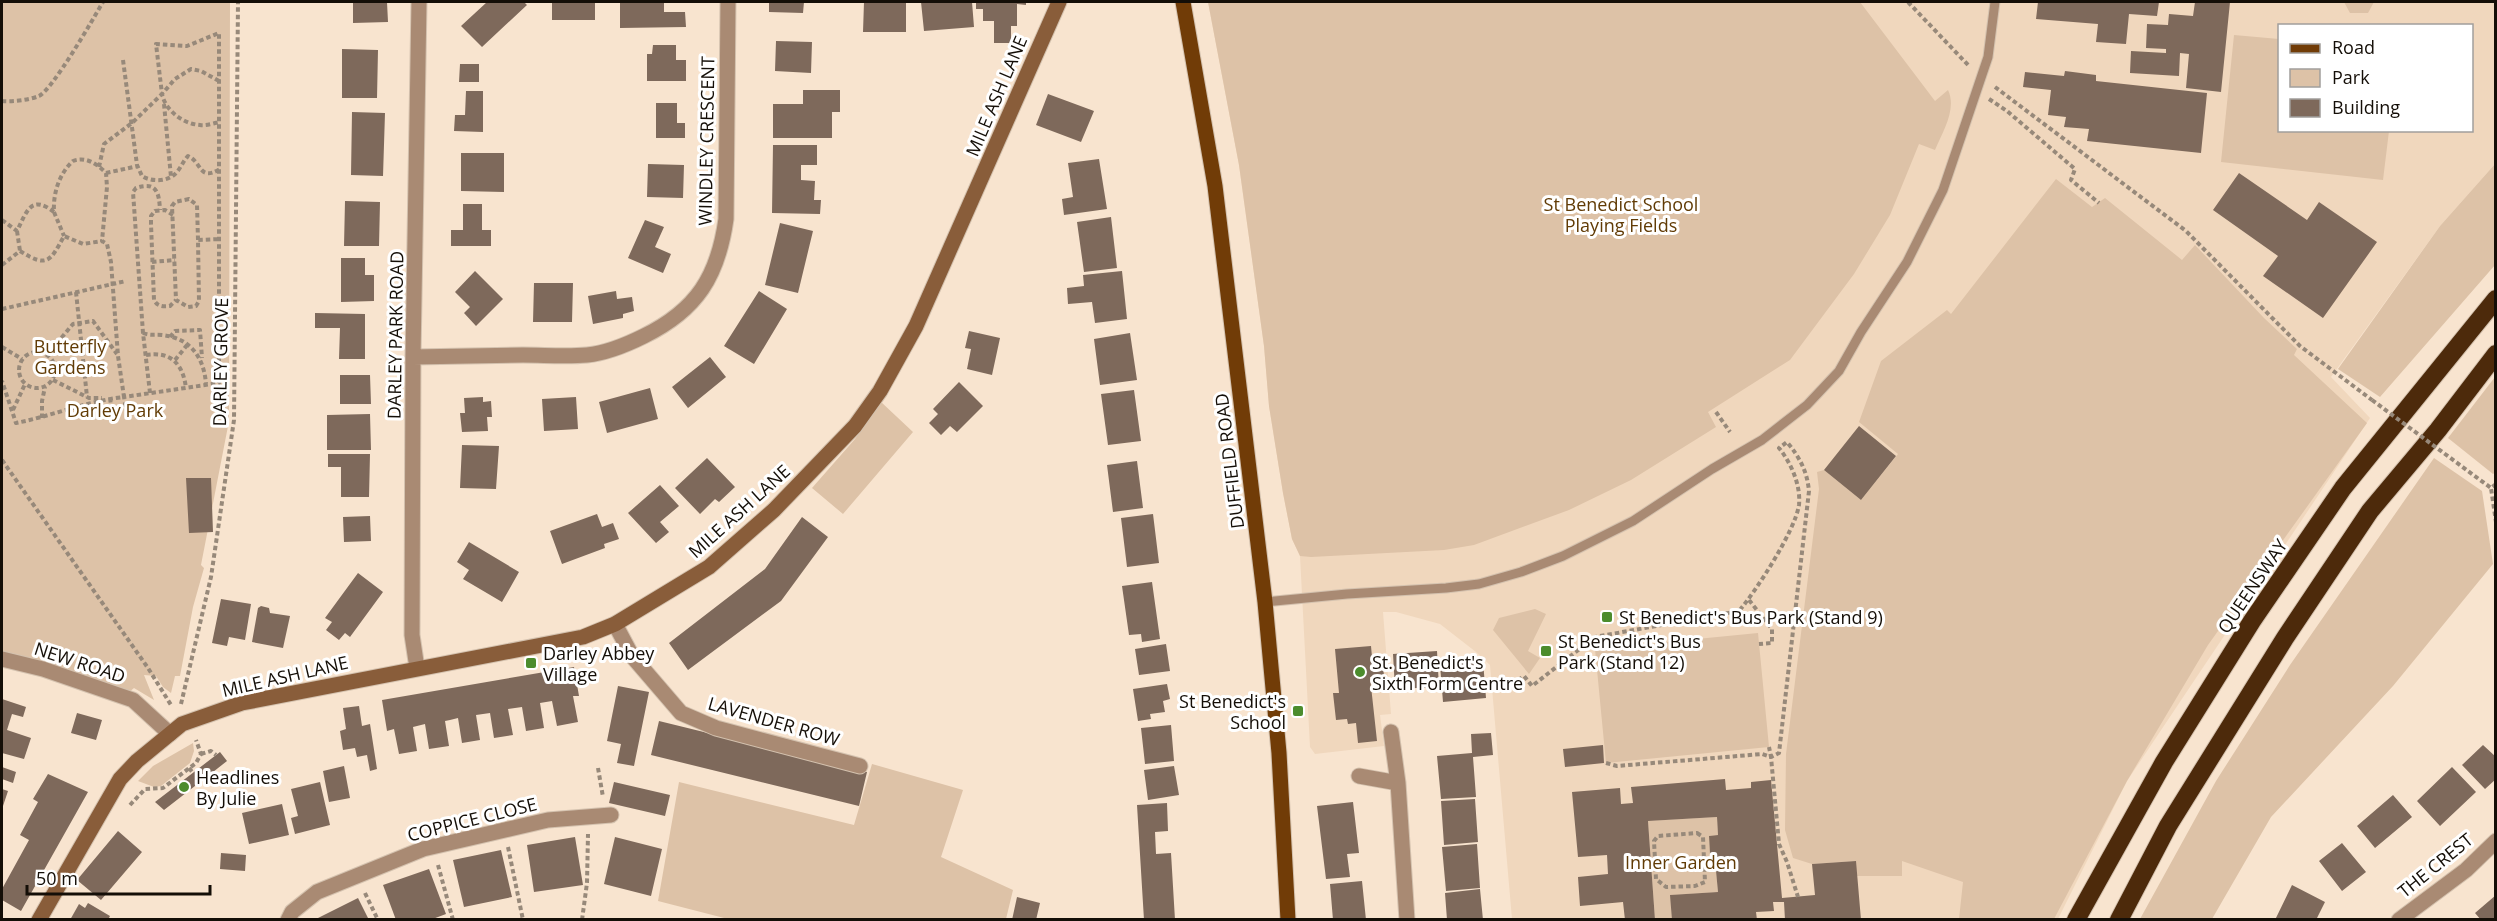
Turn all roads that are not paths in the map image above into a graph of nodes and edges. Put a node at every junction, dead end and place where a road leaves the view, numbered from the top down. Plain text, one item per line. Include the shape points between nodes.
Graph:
1 (419, 2) edge
2 (728, 2) edge
3 (1059, 2) edge
4 (1183, 2) edge
5 (1995, 2) edge
6 (2496, 299) edge
7 (2496, 354) edge
8 (412, 357) junction
9 (1265, 602) junction
10 (615, 624) junction
11 (2, 659) edge
12 (417, 668) junction
13 (180, 725) junction
14 (1391, 732) dead end
15 (860, 766) dead end
16 (1359, 776) dead end
17 (1398, 783) junction
18 (608, 815) road end
19 (2496, 841) edge
20 (39, 920) edge
21 (288, 920) edge
22 (1288, 920) edge
23 (1407, 920) edge
24 (2076, 920) edge
25 (2119, 920) edge
26 (2399, 920) edge

1 - 8 street, DARLEY PARK ROAD
2 - 8 street, WINDLEY CRESCENT via 726,219 719,256 700,294 681,315 653,332 624,346 588,355
3 - 10 street, MILE ASH LANE via 941,273 880,391 855,426 758,525 709,567
4 - 9 main road, DUFFIELD ROAD via 1215,186
5 - 9 lane via 1988,57 1943,190 1907,262 1839,371 1807,405 1762,440 1633,520 1563,556 1521,572 1479,584
6 - 24 highway, QUEENSWAY via 2343,488 2252,621 2164,762
7 - 25 highway via 2370,511 2292,628 2168,826
8 - 12 street, DARLEY PARK ROAD via 412,635
9 - 22 main road, DUFFIELD ROAD via 1279,753
10 - 12 street, MILE ASH LANE via 583,637
10 - 15 street, LAVENDER ROW via 632,657 681,713 716,728
11 - 13 street, NEW ROAD via 133,700
12 - 13 street, MILE ASH LANE via 242,703
13 - 20 street, MILE ASH LANE via 120,779
14 - 17 street
16 - 17 street
17 - 23 street
18 - 21 street, COPPICE CLOSE via 548,820 423,849 317,892
19 - 26 street, THE CREST via 2466,870

